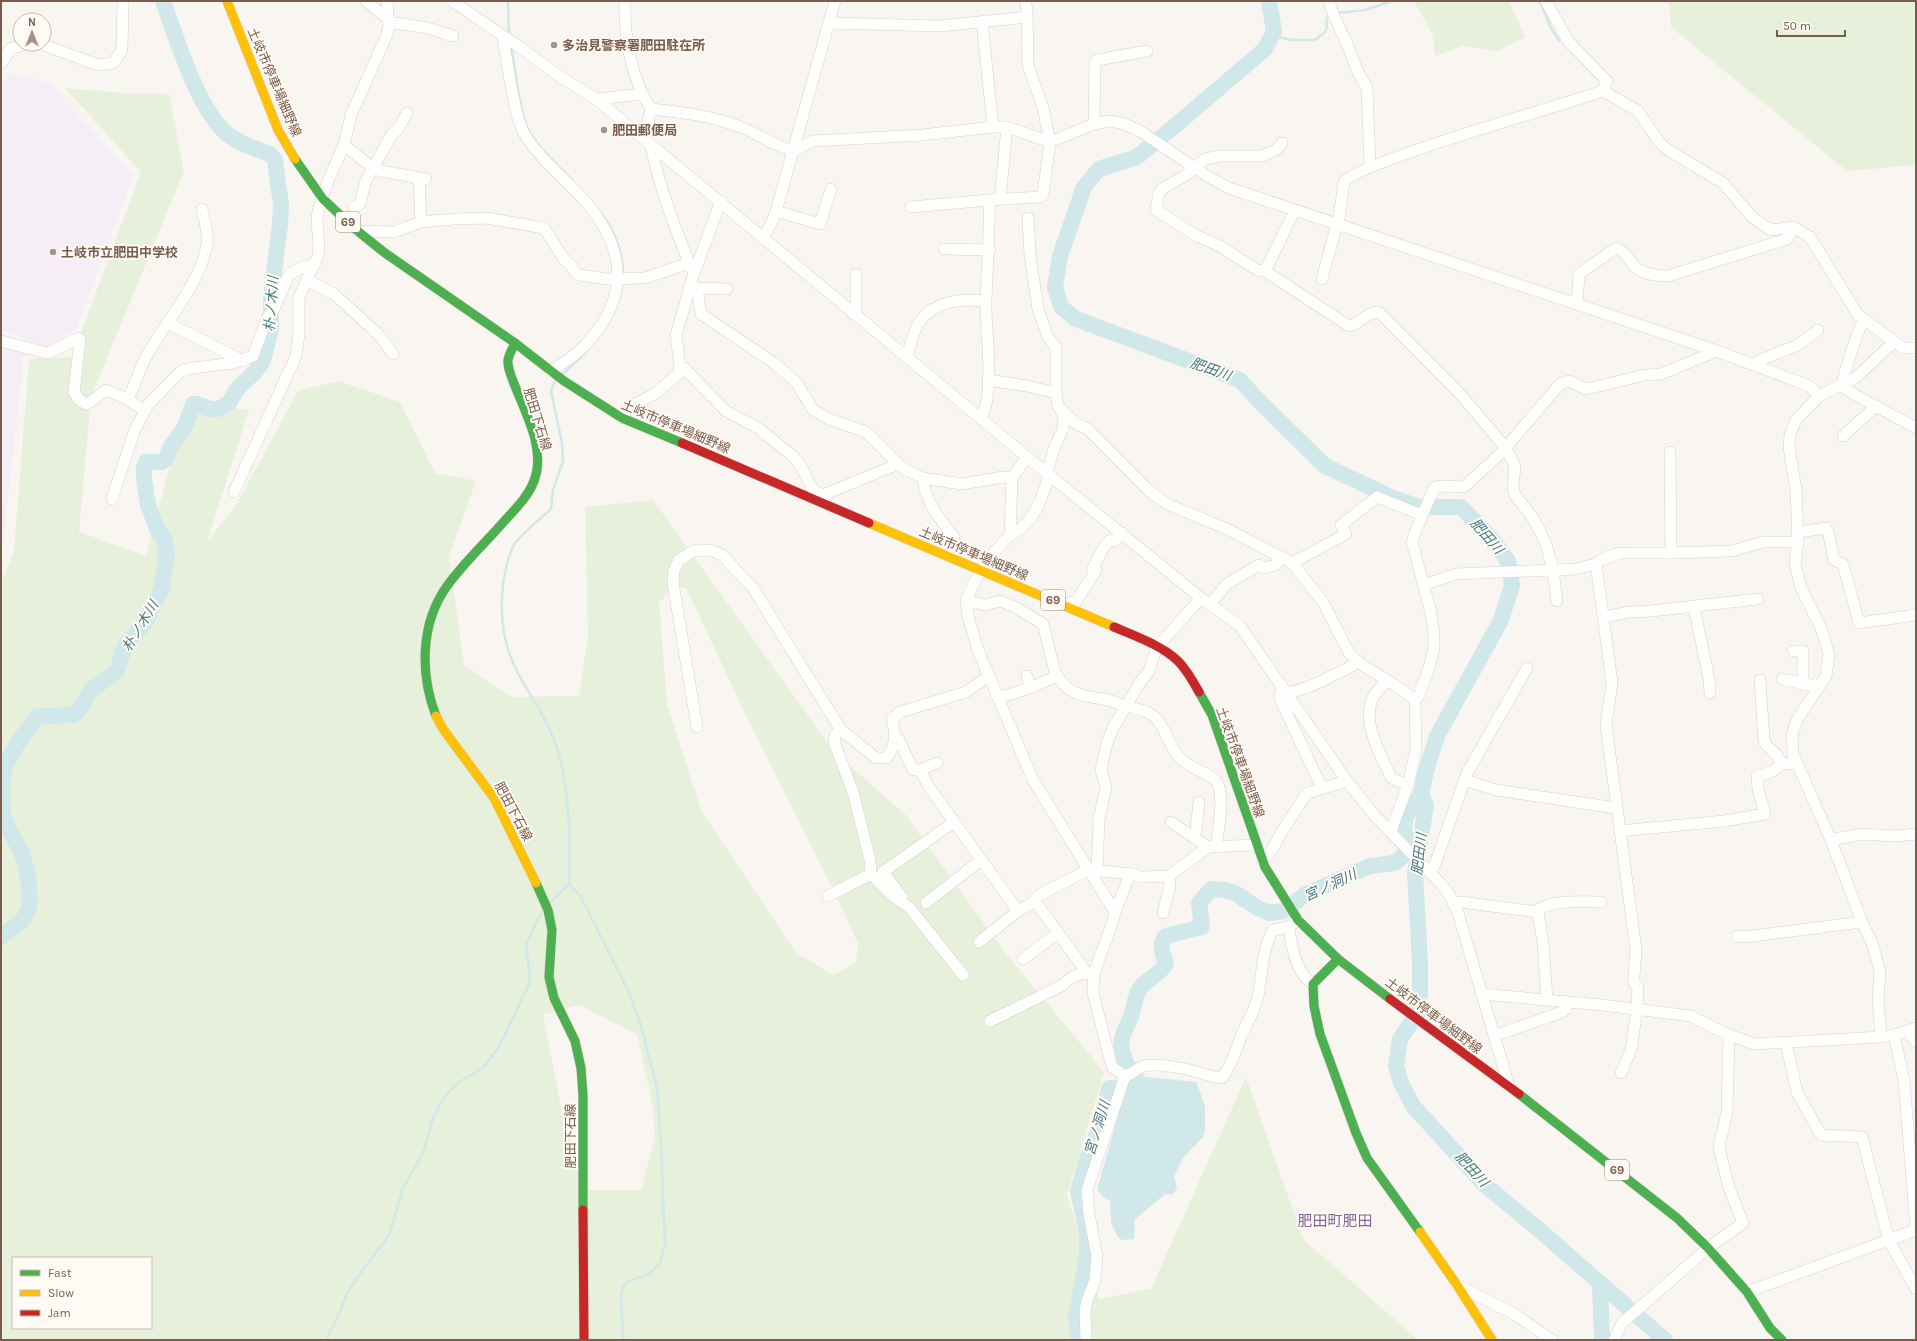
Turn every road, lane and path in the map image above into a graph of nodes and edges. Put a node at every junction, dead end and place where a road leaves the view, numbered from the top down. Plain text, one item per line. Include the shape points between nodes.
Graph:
1 (123, 1) edge
2 (226, 1) edge
3 (366, 1) edge
4 (387, 1) edge
5 (452, 1) edge
6 (625, 1) edge
7 (835, 1) edge
8 (1025, 1) edge
9 (1329, 1) edge
10 (1546, 1) edge
11 (1027, 17) junction
12 (388, 20) junction
13 (982, 22) junction
14 (830, 23) junction
15 (453, 36) dead end
16 (504, 37) junction
17 (12, 48) edge
18 (52, 48) edge
19 (1147, 52) dead end
20 (1, 64) edge
21 (1603, 91) junction
22 (641, 94) junction
23 (596, 98) junction
24 (650, 109) junction
25 (407, 113) dead end
26 (1094, 124) junction
27 (994, 127) junction
28 (1007, 127) junction
29 (648, 142) junction
30 (1050, 142) junction
31 (1282, 144) dead end
32 (344, 145) junction
33 (793, 151) junction
34 (1368, 167) junction
35 (373, 168) junction
36 (1196, 168) junction
37 (831, 189) dead end
38 (323, 199) junction
39 (994, 199) junction
40 (721, 201) junction
41 (354, 207) dead end
42 (911, 207) dead end
43 (202, 209) dead end
44 (1295, 210) junction
45 (776, 211) junction
46 (1028, 218) dead end
47 (422, 222) junction
48 (1338, 224) junction
49 (1793, 227) junction
50 (357, 231) junction
51 (763, 239) junction
52 (944, 249) dead end
53 (990, 250) junction
54 (314, 265) junction
55 (691, 268) junction
56 (1265, 271) junction
57 (856, 274) dead end
58 (623, 279) junction
59 (1322, 279) dead end
60 (307, 280) junction
61 (694, 287) junction
62 (727, 289) dead end
63 (986, 301) junction
64 (1577, 304) junction
65 (853, 314) junction
66 (1864, 322) junction
67 (168, 323) junction
68 (1818, 330) dead end
69 (1, 341) edge
70 (515, 342) junction
71 (1894, 342) junction
72 (1916, 348) edge
73 (1717, 351) junction
74 (393, 354) dead end
75 (904, 355) junction
76 (243, 361) junction
77 (1754, 365) junction
78 (680, 367) junction
79 (552, 372) junction
80 (988, 380) junction
81 (1843, 385) junction
82 (1056, 393) junction
83 (1819, 396) junction
84 (127, 399) junction
85 (1876, 406) junction
86 (145, 410) junction
87 (1061, 410) junction
88 (622, 418) junction
89 (982, 418) junction
90 (1916, 428) edge
91 (1843, 436) dead end
92 (1505, 447) junction
93 (1670, 452) dead end
94 (1027, 457) junction
95 (896, 462) junction
96 (1048, 473) junction
97 (923, 478) junction
98 (1012, 478) junction
99 (234, 492) dead end
100 (823, 495) junction
101 (112, 499) dead end
102 (1422, 514) junction
103 (856, 518) junction
104 (1122, 533) junction
105 (1010, 535) junction
106 (1798, 537) junction
107 (1671, 553) junction
108 (1280, 556) junction
109 (952, 557) junction
110 (1292, 563) junction
111 (1596, 564) junction
112 (982, 569) junction
113 (1553, 570) junction
114 (1423, 585) junction
115 (1758, 599) dead end
116 (966, 600) junction
117 (1205, 601) junction
118 (1557, 601) dead end
119 (1068, 606) junction
120 (1692, 606) junction
121 (1916, 615) edge
122 (1603, 617) junction
123 (1157, 646) junction
124 (1793, 651) dead end
125 (1357, 661) junction
126 (1527, 668) dead end
127 (989, 676) junction
128 (1027, 676) dead end
129 (1057, 676) junction
130 (1782, 679) dead end
131 (1760, 680) dead end
132 (1387, 681) junction
133 (1803, 684) junction
134 (1819, 687) junction
135 (1030, 688) junction
136 (1284, 690) junction
137 (1710, 693) dead end
138 (998, 698) junction
139 (1415, 700) junction
140 (1126, 706) junction
141 (697, 727) dead end
142 (841, 730) junction
143 (894, 737) junction
144 (937, 763) dead end
145 (1796, 763) junction
146 (1781, 764) junction
147 (920, 770) junction
148 (1464, 780) junction
149 (1347, 781) junction
150 (1408, 785) junction
151 (1322, 788) junction
152 (1199, 802) dead end
153 (1616, 808) junction
154 (954, 822) junction
155 (1171, 822) dead end
156 (1391, 831) junction
157 (1620, 831) junction
158 (1916, 834) edge
159 (1196, 838) junction
160 (1832, 840) junction
161 (1257, 845) junction
162 (1212, 847) junction
163 (982, 860) junction
164 (1263, 861) junction
165 (1092, 870) junction
166 (1431, 872) junction
167 (871, 874) junction
168 (1130, 874) junction
169 (1169, 876) junction
170 (828, 896) dead end
171 (1035, 901) junction
172 (1601, 902) dead end
173 (1453, 903) junction
174 (926, 904) dead end
175 (905, 905) junction
176 (1018, 911) junction
177 (1115, 912) junction
178 (1163, 912) dead end
179 (1538, 912) junction
180 (1862, 922) junction
181 (1294, 923) junction
182 (1058, 933) junction
183 (1737, 936) dead end
184 (978, 942) dead end
185 (1023, 959) dead end
186 (1338, 959) junction
187 (1090, 973) junction
188 (963, 975) dead end
189 (1313, 984) junction
190 (1481, 994) junction
191 (1547, 1000) junction
192 (1568, 1002) junction
193 (1637, 1009) junction
194 (990, 1021) dead end
195 (1912, 1029) edge
196 (1729, 1035) junction
197 (1894, 1035) junction
198 (1494, 1036) junction
199 (1881, 1037) junction
200 (1916, 1042) edge
201 (1786, 1043) junction
202 (1621, 1073) dead end
203 (1125, 1076) junction
204 (1509, 1086) junction
205 (1916, 1230) edge
206 (1889, 1241) junction
207 (1708, 1248) junction
208 (1457, 1285) junction
209 (1916, 1289) edge
210 (1747, 1292) junction
211 (584, 1340) edge
212 (1086, 1340) edge
213 (1492, 1340) edge
214 (1552, 1340) edge
215 (1614, 1340) edge
216 (1782, 1340) edge

1 - 18 street via 122,50 113,63 98,65
2 - 38 main road, 土岐市停車場細野線 / 69 via 278,130
3 - 12 street
4 - 12 street
5 - 16 street
6 - 22 street via 629,50
7 - 14 street
8 - 11 street
9 - 34 street via 1367,88 1370,166
10 - 21 street via 1568,41 1607,81
11 - 13 street
11 - 30 street via 1028,65 1043,108
12 - 15 street
12 - 32 street via 386,37 351,115
13 - 14 street via 939,26
13 - 27 street
14 - 33 street
16 - 23 street via 559,76
16 - 58 street via 520,127 531,144 586,203 605,228
17 - 20 street
19 - 26 street via 1097,60 1094,63
21 - 34 street
21 - 49 street via 1638,111 1659,142 1723,183 1752,217 1771,230
22 - 23 street
22 - 24 street
23 - 29 street
24 - 29 street
24 - 33 street via 725,121
25 - 35 street
26 - 30 street
26 - 36 street via 1110,121 1125,124
27 - 28 street
27 - 33 street via 915,136 813,141
28 - 30 street
28 - 39 street
29 - 40 street
29 - 55 street via 667,209
30 - 39 street via 1040,197
31 - 36 street via 1276,150 1262,156 1213,156 1205,159
32 - 35 street
32 - 38 street
33 - 45 street
34 - 48 street via 1347,177 1344,182
35 - 41 street via 360,204
35 - 47 street via 422,178
36 - 44 street via 1229,188
36 - 56 street via 1162,189 1156,210 1257,270
37 - 45 street via 820,224
38 - 50 main road, 土岐市停車場細野線 / 69
38 - 54 street via 317,220 319,248
39 - 42 street
39 - 53 street
40 - 51 street
40 - 55 street
43 - 67 street via 207,245 196,277
44 - 48 street
44 - 56 street
45 - 51 street
46 - 82 street via 1030,255 1038,309 1048,337 1056,348
47 - 50 street via 394,232
47 - 58 street via 486,218 544,228 576,273 606,280
48 - 59 street
48 - 64 street
49 - 64 street via 1787,239 1668,276 1649,275 1635,267 1624,251 1616,248 1579,274
49 - 66 street via 1810,237
50 - 70 main road, 土岐市停車場細野線 / 69
51 - 65 street
52 - 53 street
53 - 63 street
54 - 60 street
54 - 76 street via 300,268 289,275 273,311 267,318 253,356
55 - 58 street via 645,278
55 - 61 street
56 - 92 street via 1349,326 1372,312 1379,312 1461,395
57 - 65 street via 856,309
58 - 79 street via 611,308 598,329 578,351
60 - 74 street via 334,294 379,334
60 - 99 street via 299,297 296,356
61 - 62 street
61 - 78 street via 676,335
61 - 95 street via 701,314 774,363 796,382 813,410 829,419 866,432
63 - 75 street via 950,302 934,308 919,322 908,353
63 - 80 street
64 - 73 street
65 - 75 street
66 - 71 street
66 - 81 street via 1858,331
67 - 76 street
67 - 84 street via 145,360
68 - 77 street via 1798,345 1760,360
69 - 84 street via 46,353 78,338 80,340 74,392 80,400 89,403 106,390
70 - 79 main road, 土岐市停車場細野線 / 69
70 - 211 main road, 肥田下石線 via 508,360 509,371 537,449 538,465 534,480 528,494 446,586 431,620 423,666 426,687 444,731 494,798 548,910 552,930 549,977 554,998 574,1041 581,1068
71 - 72 street via 1903,348
71 - 81 street via 1855,378
73 - 77 street
73 - 92 street via 1661,374 1645,375 1586,389 1569,381 1560,384
75 - 89 street
76 - 86 street via 180,372 155,396
77 - 83 street via 1809,386
78 - 88 street via 678,374 656,394 628,408
78 - 100 street via 684,368 726,411 758,428 794,457 812,488
79 - 88 main road, 土岐市停車場細野線 / 69
80 - 82 street
80 - 89 street via 989,395
81 - 83 street
81 - 85 street
82 - 87 street
83 - 106 street via 1796,420 1790,435
84 - 86 street
85 - 90 street
85 - 91 street
86 - 101 street via 134,432
87 - 96 street via 1064,418 1063,429 1055,446
87 - 108 street via 1074,423 1088,429 1148,490 1167,504 1227,529
88 - 103 main road, 土岐市停車場細野線 / 69
89 - 94 street
92 - 102 street via 1464,487 1434,488
92 - 113 street via 1515,466 1515,495 1539,529
93 - 107 street
94 - 96 street
94 - 98 street
95 - 97 street
95 - 100 street via 891,467
96 - 104 street
96 - 105 street via 1042,500 1037,509 1019,531
97 - 98 street via 961,484 1003,477
97 - 109 street via 934,509 954,537
98 - 105 street
100 - 103 street via 854,510
102 - 110 street via 1377,497 1341,525 1346,534
102 - 114 street via 1412,542
103 - 109 main road, 土岐市停車場細野線 / 69
104 - 117 street
104 - 119 street via 1105,545 1093,568 1096,570 1076,602 1071,602
105 - 112 street
106 - 107 street via 1764,542 1731,551
106 - 121 street via 1826,528 1834,560 1844,564 1859,623
106 - 134 street via 1795,558 1799,582 1821,628 1828,654 1826,676
107 - 111 street via 1619,553
108 - 110 street
108 - 117 street via 1276,565 1265,568 1259,565
109 - 112 main road, 土岐市停車場細野線 / 69
110 - 125 street via 1323,602 1349,653
111 - 113 street via 1575,569
111 - 122 street
112 - 116 street
112 - 119 main road, 土岐市停車場細野線 / 69
113 - 114 street via 1456,574
113 - 118 street
114 - 139 street via 1433,623 1434,648 1429,668
115 - 120 street
116 - 127 street via 978,650
116 - 129 street via 985,605 1000,601 1042,624
117 - 123 street
117 - 136 street via 1240,626
119 - 123 main road, 土岐市停車場細野線 / 69
120 - 122 street
120 - 137 street
122 - 153 street via 1612,683 1606,725
123 - 140 street via 1149,671
123 - 161 main road, 土岐市停車場細野線 / 69 via 1177,660 1202,694 1212,715
124 - 133 street via 1803,651
125 - 132 street
125 - 136 street via 1352,667 1322,682 1296,692
126 - 148 street via 1476,754
127 - 138 street
127 - 143 street via 966,692 900,712 892,719
128 - 135 street
129 - 135 street
129 - 140 street via 1070,690
130 - 133 street
131 - 146 street via 1764,740 1780,758
132 - 139 street
132 - 150 street via 1373,697 1370,732 1391,778
133 - 134 street
134 - 145 street via 1797,720 1792,735
135 - 138 street
136 - 149 street
136 - 151 street via 1280,699
138 - 165 street via 1033,780
139 - 150 street via 1416,749
140 - 162 street via 1154,716 1179,758 1217,782 1221,800
140 - 165 street via 1113,728 1103,760 1102,770 1106,787
141 - 142 street via 673,583 674,571 679,560 693,551 710,550 722,555 753,588
142 - 143 street via 876,758 886,758 891,752
142 - 167 street via 835,735 834,742 853,792 870,860
143 - 147 street via 899,740 913,770
144 - 147 street
145 - 146 street
145 - 160 street
146 - 157 street via 1773,771 1757,777 1765,814 1724,821
147 - 154 street
148 - 153 street via 1496,790
148 - 166 street
149 - 151 street
149 - 156 street via 1375,816
150 - 156 street
151 - 164 street via 1307,793 1302,798
152 - 159 street
153 - 157 street
154 - 163 street
154 - 175 street via 883,872
155 - 159 street
156 - 166 street
157 - 193 street via 1636,940 1634,983 1638,988
158 - 160 street via 1861,834
159 - 162 street
160 - 180 street
161 - 162 street
161 - 164 main road, 土岐市停車場細野線 / 69
162 - 169 street
163 - 174 street
163 - 176 street
164 - 181 main road, 土岐市停車場細野線 / 69
165 - 168 street
165 - 171 street via 1039,895
165 - 177 street
166 - 173 street
167 - 170 street
167 - 175 street
168 - 169 street via 1140,877
168 - 177 street
169 - 178 street via 1170,886
171 - 176 street
171 - 182 street
172 - 179 street via 1550,904
173 - 179 street
173 - 190 street via 1464,931
175 - 188 street
176 - 184 street
177 - 187 street via 1113,923
179 - 191 street via 1544,942
180 - 183 street
180 - 199 street via 1872,942 1880,971 1878,1000
181 - 186 main road, 土岐市停車場細野線 / 69
181 - 189 street via 1292,944 1306,980
181 - 203 street via 1273,930 1268,939 1264,950 1258,996 1233,1060 1222,1078 1211,1078 1197,1071 1154,1065 1138,1068
182 - 185 street
182 - 187 street
186 - 189 main road
186 - 204 main road, 土岐市停車場細野線 / 69
187 - 194 street via 1072,977 1063,985
187 - 203 street via 1112,1067
189 - 208 main road via 1314,1006 1320,1034 1367,1158
190 - 191 street
190 - 198 street
191 - 192 street
192 - 193 street
192 - 198 street via 1562,1012
193 - 196 street via 1690,1016
193 - 202 street via 1631,1050
195 - 197 street
195 - 200 street
196 - 201 street via 1754,1044
196 - 207 street via 1727,1112 1719,1147 1729,1188 1743,1223
197 - 199 street
197 - 205 street via 1904,1080
198 - 204 street
199 - 201 street
201 - 206 street via 1797,1092 1821,1135 1862,1137
203 - 212 street via 1087,1190 1097,1256 1094,1280 1085,1311
204 - 207 main road, 土岐市停車場細野線 / 69 via 1672,1214
205 - 206 street
206 - 209 street
206 - 210 street
207 - 210 main road, 土岐市停車場細野線 / 69
207 - 215 street via 1622,1323
208 - 213 main road
208 - 214 street via 1514,1314
210 - 216 main road, 土岐市停車場細野線 / 69 via 1770,1328

